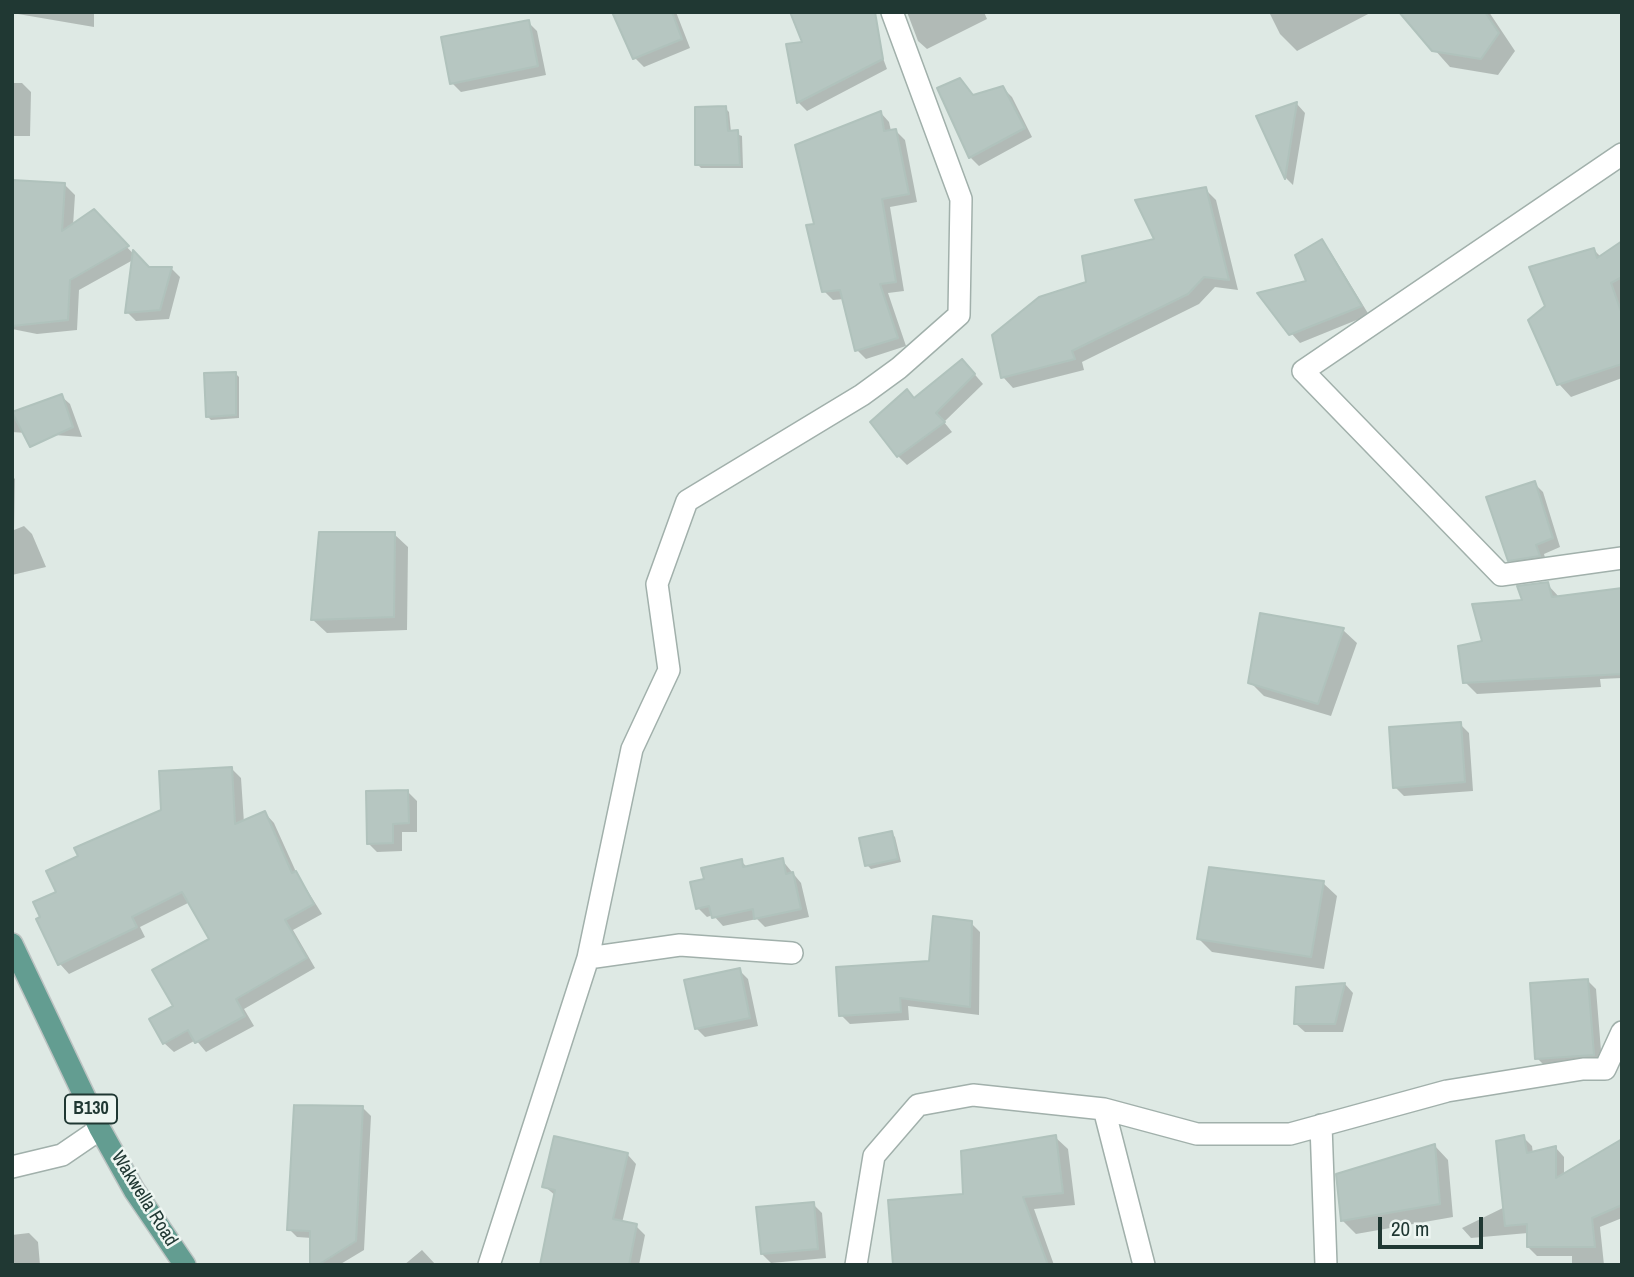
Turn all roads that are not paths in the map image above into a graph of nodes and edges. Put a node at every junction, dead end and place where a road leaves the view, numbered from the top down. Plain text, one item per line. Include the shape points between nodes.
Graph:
1 (892, 12) edge
2 (1622, 154) edge
3 (1622, 558) edge
4 (12, 944) edge
5 (792, 953) dead end
6 (588, 958) junction
7 (1622, 1032) edge
8 (1613, 1069) edge
9 (1104, 1109) junction
10 (1321, 1125) junction
11 (100, 1129) junction
12 (12, 1167) edge
13 (186, 1265) edge
14 (489, 1265) edge
15 (856, 1265) edge
16 (1144, 1265) edge
17 (1326, 1265) edge

1 - 6 street via 961,199 959,315 862,395 687,501 657,584 669,670 632,749
2 - 3 street via 1303,371 1501,575
4 - 11 main road, Wakwella Road / B130
5 - 6 street via 680,944
6 - 14 street
7 - 8 street
8 - 10 street via 1583,1069 1447,1091
9 - 10 street via 1197,1134 1290,1134
9 - 15 street via 973,1095 918,1105 874,1156
9 - 16 street
10 - 17 street
11 - 12 street via 62,1155
11 - 13 main road, Wakwella Road / B130 via 134,1190

